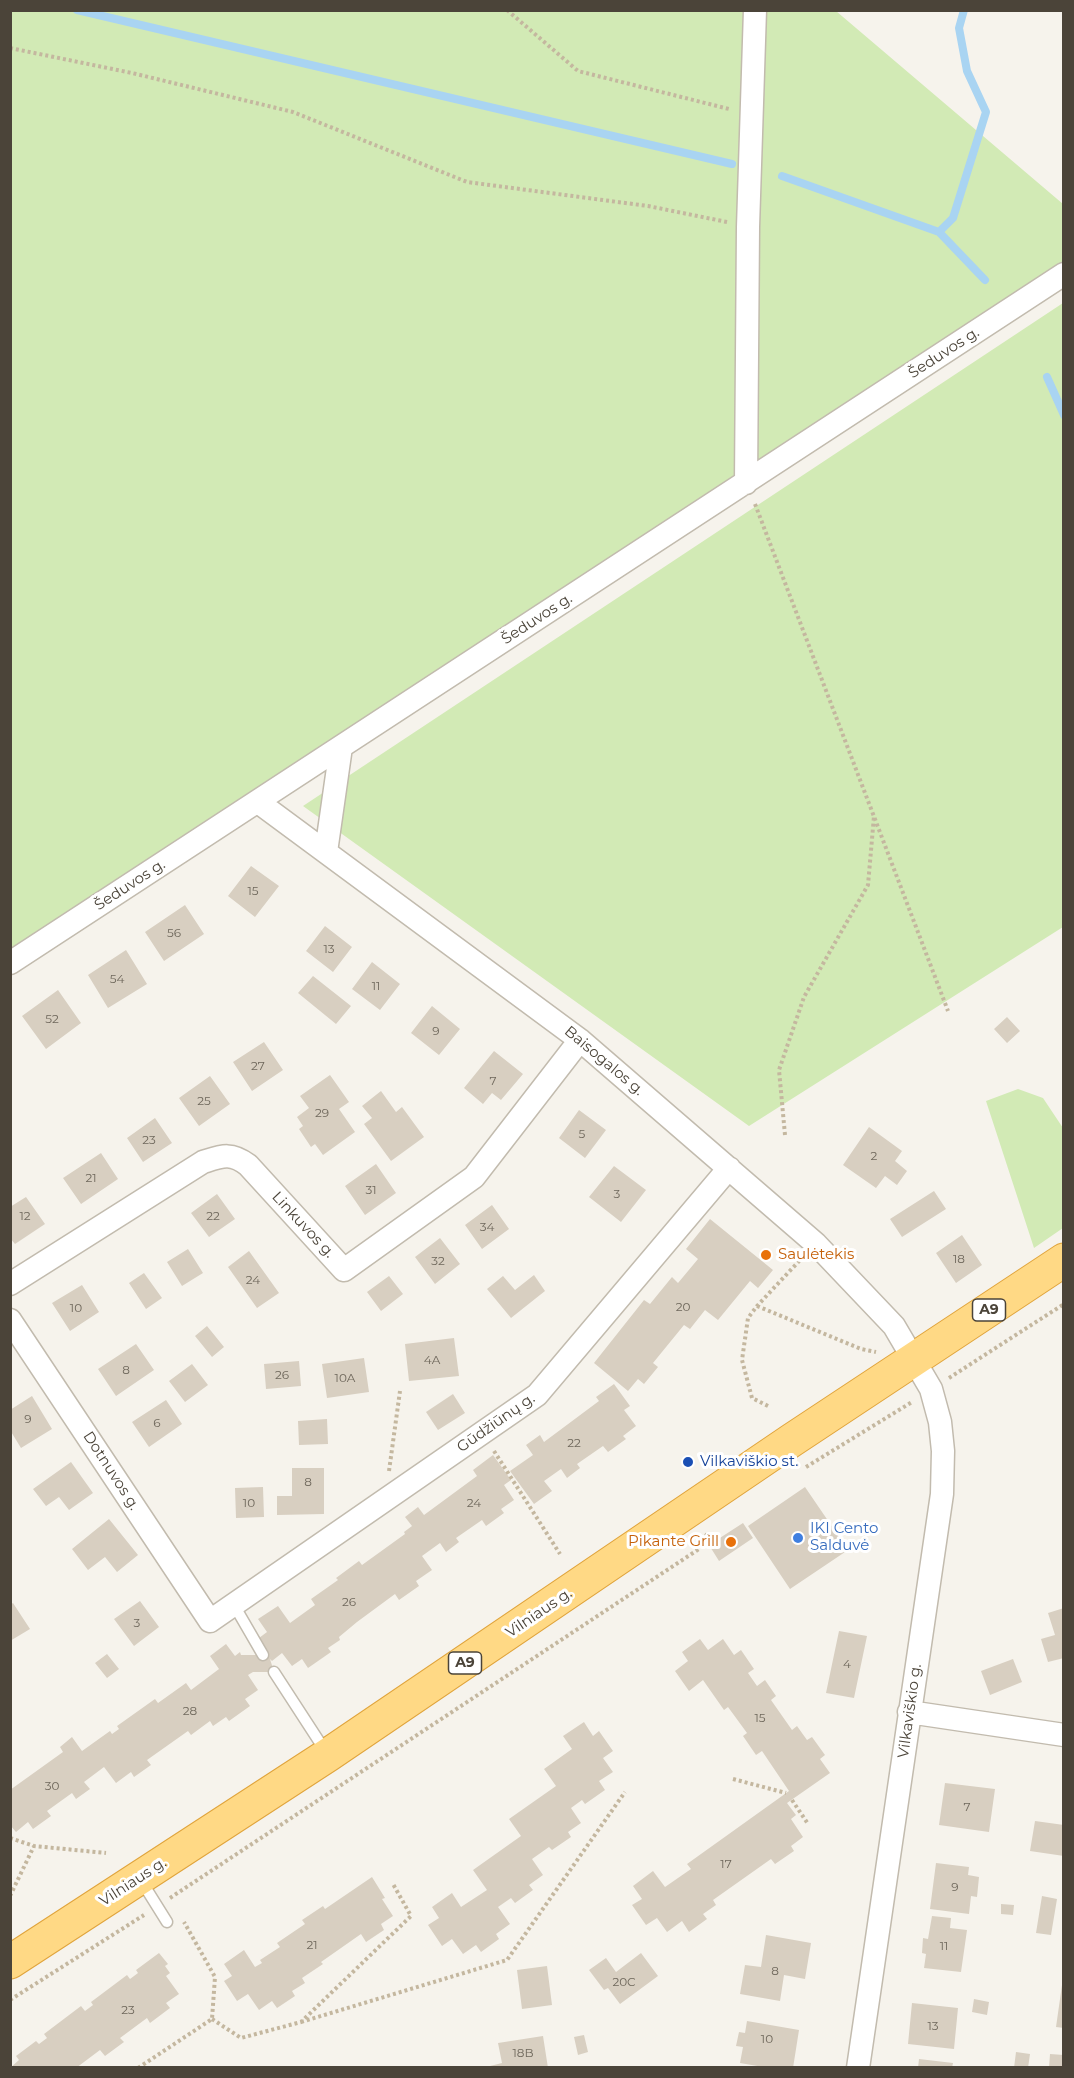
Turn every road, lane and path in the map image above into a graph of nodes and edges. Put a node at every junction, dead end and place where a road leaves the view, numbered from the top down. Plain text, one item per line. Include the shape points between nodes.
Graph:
1 (507, 10) edge
2 (755, 10) edge
3 (10, 48) edge
4 (752, 114) junction
5 (748, 227) junction
6 (1064, 274) edge
7 (746, 483) junction
8 (763, 523) dead end
9 (341, 747) junction
10 (258, 802) junction
11 (874, 814) junction
12 (326, 852) junction
13 (10, 963) edge
14 (948, 1011) dead end
15 (580, 1040) junction
16 (785, 1135) dead end
17 (729, 1168) junction
18 (816, 1244) junction
19 (1064, 1260) edge
20 (10, 1284) edge
21 (1064, 1304) edge
22 (756, 1306) junction
23 (10, 1320) edge
24 (915, 1359) junction
25 (931, 1389) junction
26 (400, 1391) dead end
27 (768, 1406) dead end
28 (482, 1433) junction
29 (800, 1471) dead end
30 (384, 1500) junction
31 (709, 1528) dead end
32 (560, 1554) dead end
33 (234, 1605) junction
34 (210, 1622) joint
35 (263, 1654) dead end
36 (274, 1672) dead end
37 (909, 1712) junction
38 (1064, 1735) edge
39 (328, 1755) junction
40 (733, 1779) dead end
41 (625, 1792) dead end
42 (786, 1793) dead end
43 (792, 1800) dead end
44 (808, 1824) dead end
45 (10, 1838) edge
46 (34, 1846) junction
47 (106, 1853) dead end
48 (139, 1878) junction
49 (393, 1884) dead end
50 (10, 1896) edge
51 (157, 1906) junction
52 (179, 1914) dead end
53 (167, 1922) dead end
54 (10, 1962) edge
55 (10, 2001) edge
56 (212, 2019) junction
57 (301, 2022) junction
58 (138, 2067) edge
59 (858, 2067) edge

1 - 4 path via 578,71
2 - 4 street
3 - 5 path via 292,112 467,182 648,206
4 - 5 street
5 - 7 street
6 - 7 street, Šeduvos g.
7 - 9 street, Šeduvos g.
8 - 11 path
9 - 10 street, Šeduvos g.
9 - 12 street
10 - 12 street, Baisogalos g.
10 - 13 street, Šeduvos g.
11 - 14 path
11 - 16 path via 868,885 804,997 779,1070
12 - 15 street, Baisogalos g.
15 - 17 street, Baisogalos g.
15 - 20 street, Linkuvos g. via 474,1177 344,1270 236,1156 202,1162
17 - 18 street, Baisogalos g.
17 - 28 street, Gūdžiūnų g. via 537,1395
18 - 22 path
18 - 24 street, Baisogalos g. via 894,1326
19 - 24 highway, Vilniaus g. / A9
21 - 25 path
22 - 24 path via 861,1349
22 - 27 path via 748,1318 742,1360 752,1398
23 - 34 street, Dotnuvos g.
24 - 25 street, Vilkaviškio g.
24 - 39 highway, Vilniaus g. / A9
25 - 29 path
25 - 37 street, Vilkaviškio g. via 940,1422 942,1494
26 - 30 path
28 - 30 street, Gūdžiūnų g.
28 - 32 path
30 - 33 street, Gūdžiūnų g.
31 - 51 path via 699,1549
33 - 34 street, Gūdžiūnų g.
33 - 35 lane
36 - 39 lane
37 - 38 street
37 - 59 street, Vilkaviškio g.
39 - 48 highway, Vilniaus g. / A9
40 - 42 path
41 - 57 path via 507,1960
43 - 44 path
45 - 46 path
46 - 47 path
46 - 50 path
48 - 51 lane
48 - 54 highway, Vilniaus g. / A9
49 - 57 path via 411,1916
51 - 53 lane
51 - 55 path
52 - 56 path via 215,1977
56 - 57 path via 242,2038
56 - 58 path

